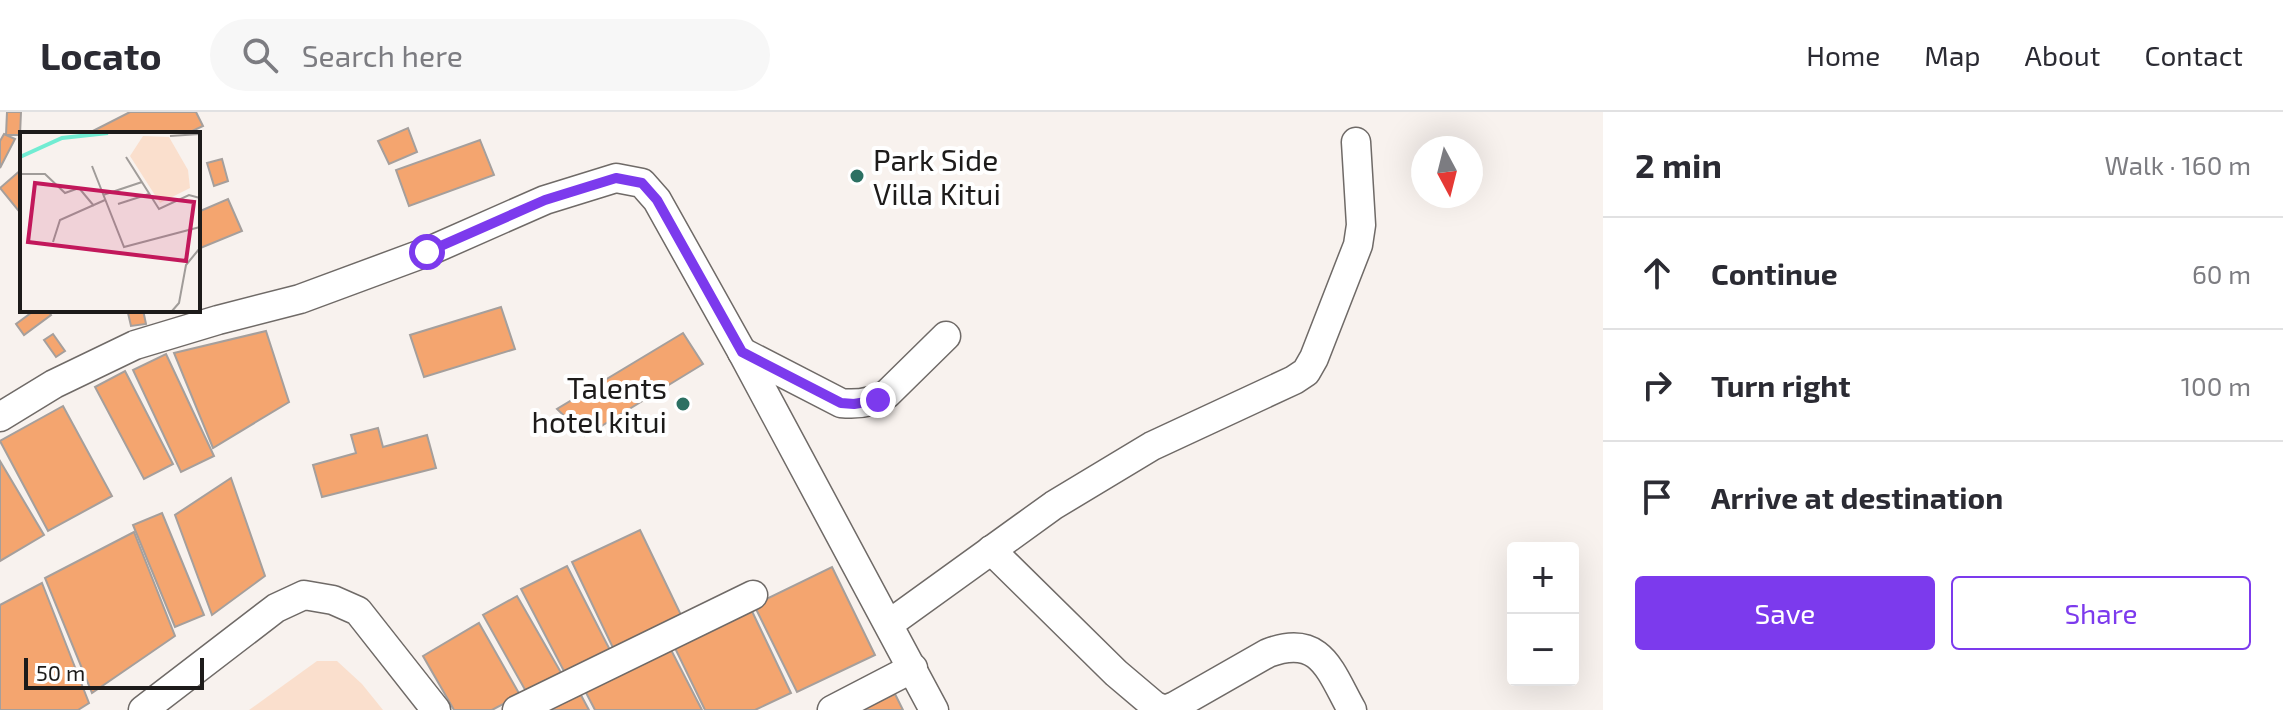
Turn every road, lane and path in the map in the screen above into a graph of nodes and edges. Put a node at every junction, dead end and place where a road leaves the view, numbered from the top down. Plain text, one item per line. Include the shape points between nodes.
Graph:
1 (1356, 142) dead end
2 (946, 336) dead end
3 (742, 352) junction
4 (0, 417) edge
5 (991, 550) junction
6 (753, 595) dead end
7 (889, 624) junction
8 (913, 668) junction
9 (143, 710) edge
10 (436, 710) edge
11 (517, 710) edge
12 (832, 710) edge
13 (934, 710) edge
14 (1352, 710) edge

1 - 5 street via 1358,245 1306,372 1152,446
2 - 3 street via 887,394 854,404 841,403
3 - 4 street via 657,200 642,183 616,178 545,200 427,252 300,299 135,345
3 - 7 street
5 - 7 street
5 - 14 street via 1155,706 1175,706 1268,653 1297,647 1317,654 1328,666
6 - 11 street
7 - 8 street
8 - 12 street
8 - 13 street
9 - 10 street via 276,608 304,595 358,611

